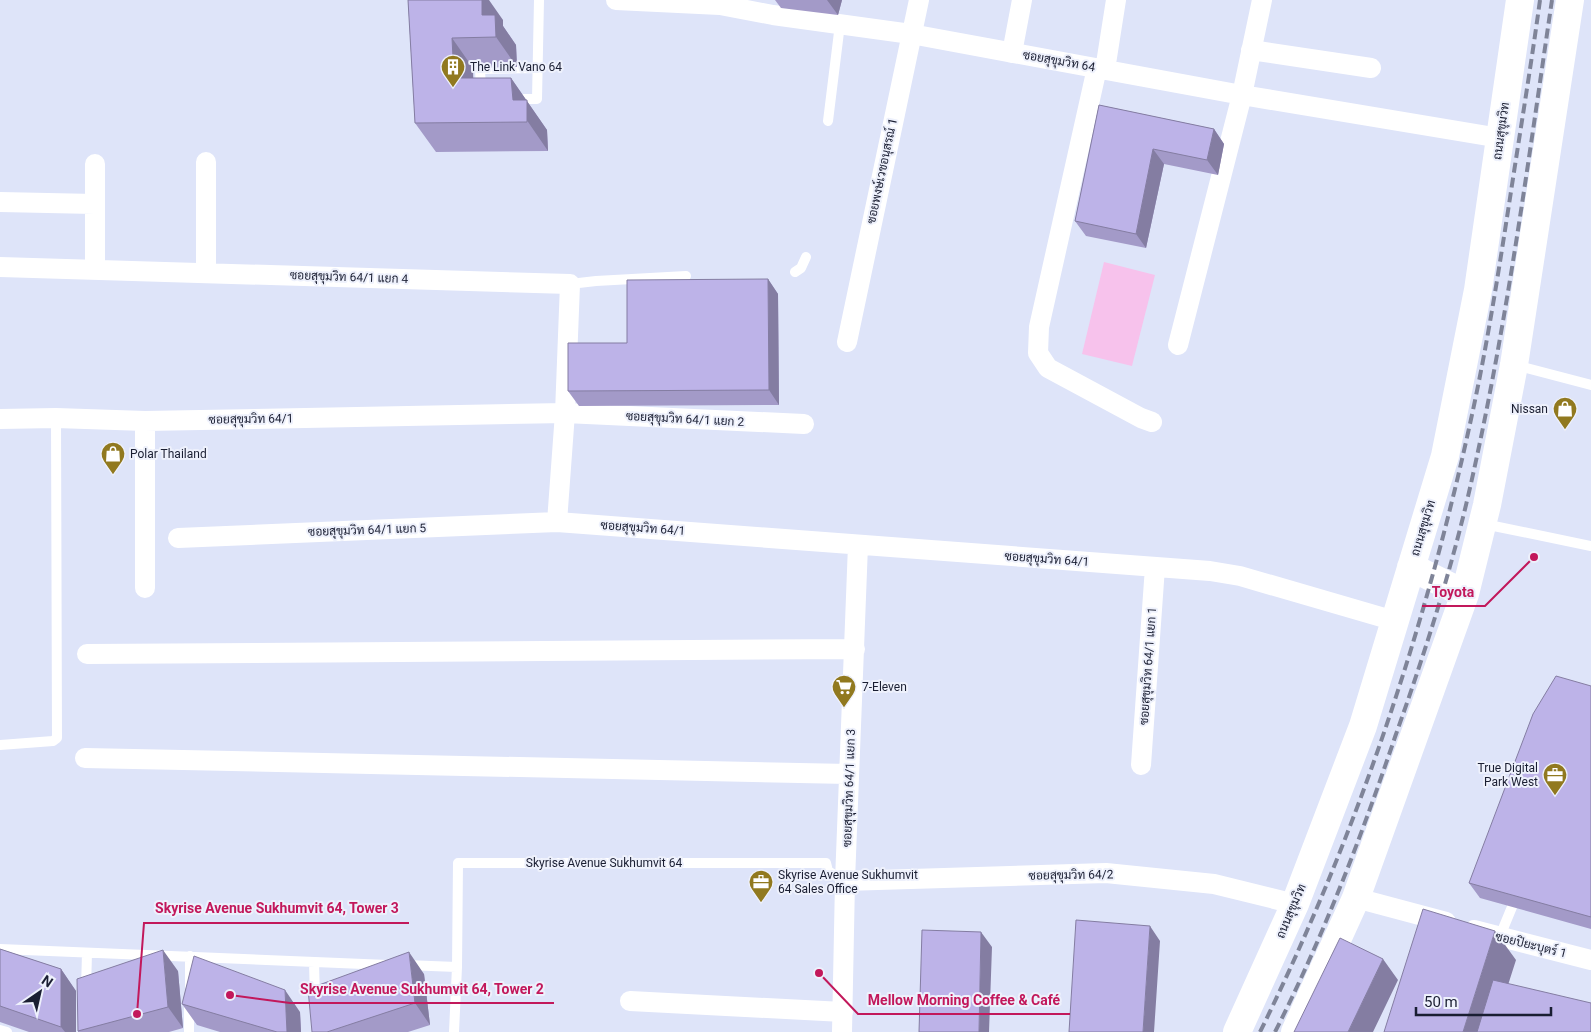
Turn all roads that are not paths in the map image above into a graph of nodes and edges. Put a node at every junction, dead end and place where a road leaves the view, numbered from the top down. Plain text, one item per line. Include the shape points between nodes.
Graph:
1 (539, 0) edge
2 (616, 0) edge
3 (919, 0) edge
4 (1022, 0) edge
5 (1116, 0) edge
6 (1262, 0) edge
7 (1520, 0) edge
8 (1570, 0) edge
9 (775, 7) edge
10 (840, 24) junction
11 (911, 34) junction
12 (1251, 50) junction
13 (1012, 53) junction
14 (537, 68) junction
15 (1371, 68) dead end
16 (1101, 69) junction
17 (1242, 95) junction
18 (482, 100) edge
19 (500, 100) edge
20 (828, 121) dead end
21 (1500, 138) junction
22 (206, 162) dead end
23 (95, 164) dead end
24 (0, 202) edge
25 (95, 204) junction
26 (806, 257) dead end
27 (0, 267) edge
28 (95, 270) junction
29 (795, 272) dead end
30 (206, 273) junction
31 (686, 276) dead end
32 (570, 284) junction
33 (847, 342) dead end
34 (1178, 345) dead end
35 (1514, 365) junction
36 (1591, 385) edge
37 (565, 413) junction
38 (56, 418) junction
39 (0, 419) edge
40 (145, 421) junction
41 (1152, 422) dead end
42 (804, 424) dead end
43 (557, 522) junction
44 (1483, 524) junction
45 (178, 538) dead end
46 (858, 545) junction
47 (1591, 546) edge
48 (1155, 567) junction
49 (1411, 567) junction
50 (145, 588) dead end
51 (1465, 594) junction
52 (1396, 621) junction
53 (855, 649) junction
54 (87, 654) dead end
55 (0, 745) edge
56 (85, 758) dead end
57 (1141, 765) dead end
58 (850, 774) junction
59 (845, 882) junction
60 (1356, 898) junction
61 (1295, 904) junction
62 (1512, 907) edge
63 (1500, 936) junction
64 (0, 949) edge
65 (87, 953) junction
66 (190, 956) junction
67 (1591, 960) edge
68 (314, 962) junction
69 (457, 967) junction
70 (630, 1001) dead end
71 (86, 1002) edge
72 (315, 1012) edge
73 (843, 1012) junction
74 (0, 1030) edge
75 (6, 1032) edge
76 (189, 1032) edge
77 (454, 1032) edge
78 (842, 1032) edge
79 (1237, 1032) edge
80 (1295, 1032) edge

1 - 14 lane
2 - 9 street, ซอยสุขุมวิท 64
3 - 11 street, ซอยพงษ์เวชอนุสรณ์ 1
4 - 13 street
5 - 16 street
6 - 12 street
7 - 21 main road, ถนนสุขุมวิท
8 - 35 main road
9 - 10 street, ซอยสุขุมวิท 64
10 - 11 street, ซอยสุขุมวิท 64
10 - 20 lane
11 - 13 street, ซอยสุขุมวิท 64
11 - 33 street, ซอยพงษ์เวชอนุสรณ์ 1
12 - 15 street
12 - 17 street
13 - 16 street, ซอยสุขุมวิท 64
14 - 18 lane via 480,70
14 - 19 lane via 537,99
16 - 17 street, ซอยสุขุมวิท 64
16 - 41 street via 1039,327 1038,353 1048,368
17 - 21 street, ซอยสุขุมวิท 64
17 - 34 street
21 - 49 main road, ถนนสุขุมวิท via 1478,290 1445,456
22 - 30 street
23 - 25 street
24 - 25 street
25 - 28 street
26 - 29 lane
27 - 28 street, ซอยสุขุมวิท 64/1 แยก 4
28 - 30 street, ซอยสุขุมวิท 64/1 แยก 4
30 - 32 street, ซอยสุขุมวิท 64/1 แยก 4
31 - 32 lane
32 - 37 street
35 - 36 lane
35 - 44 main road
37 - 40 street, ซอยสุขุมวิท 64/1
37 - 42 street, ซอยสุขุมวิท 64/1 แยก 2
37 - 43 street
38 - 39 street, ซอยสุขุมวิท 64/1
38 - 40 street, ซอยสุขุมวิท 64/1
38 - 55 lane via 57,738
40 - 50 street
43 - 45 street, ซอยสุขุมวิท 64/1 แยก 5
43 - 46 street, ซอยสุขุมวิท 64/1
44 - 47 lane
44 - 51 main road
46 - 48 street, ซอยสุขุมวิท 64/1
46 - 53 street, ซอยสุขุมวิท 64/1 แยก 3
48 - 52 street, ซอยสุขุมวิท 64/1 via 1240,576
48 - 57 street, ซอยสุขุมวิท 64/1 แยก 1
49 - 51 main road
49 - 52 main road, ถนนสุขุมวิท
51 - 60 main road
52 - 61 main road, ถนนสุขุมวิท via 1363,726
53 - 54 street
53 - 58 street, ซอยสุขุมวิท 64/1 แยก 3
56 - 58 street
58 - 59 street, ซอยสุขุมวิท 64/1 แยก 3
59 - 61 street, ซอยสุขุมวิท 64/2 via 1106,873 1214,884
59 - 69 lane, Skyrise Avenue Sukhumvit 64 via 828,871 826,863 458,863
59 - 73 street, ซอยสุขุมวิท 64/1 แยก 3
60 - 63 street, ซอยปิยะบุตร์ 1
60 - 80 main road
61 - 79 main road, ถนนสุขุมวิท
62 - 63 lane
63 - 67 street, ซอยปิยะบุตร์ 1
64 - 65 lane
65 - 66 lane
65 - 71 lane
66 - 68 lane
66 - 76 lane
68 - 69 lane
68 - 72 lane
69 - 77 lane
70 - 73 street
73 - 78 street, ซอยสุขุมวิท 64/1 แยก 3
74 - 75 lane

